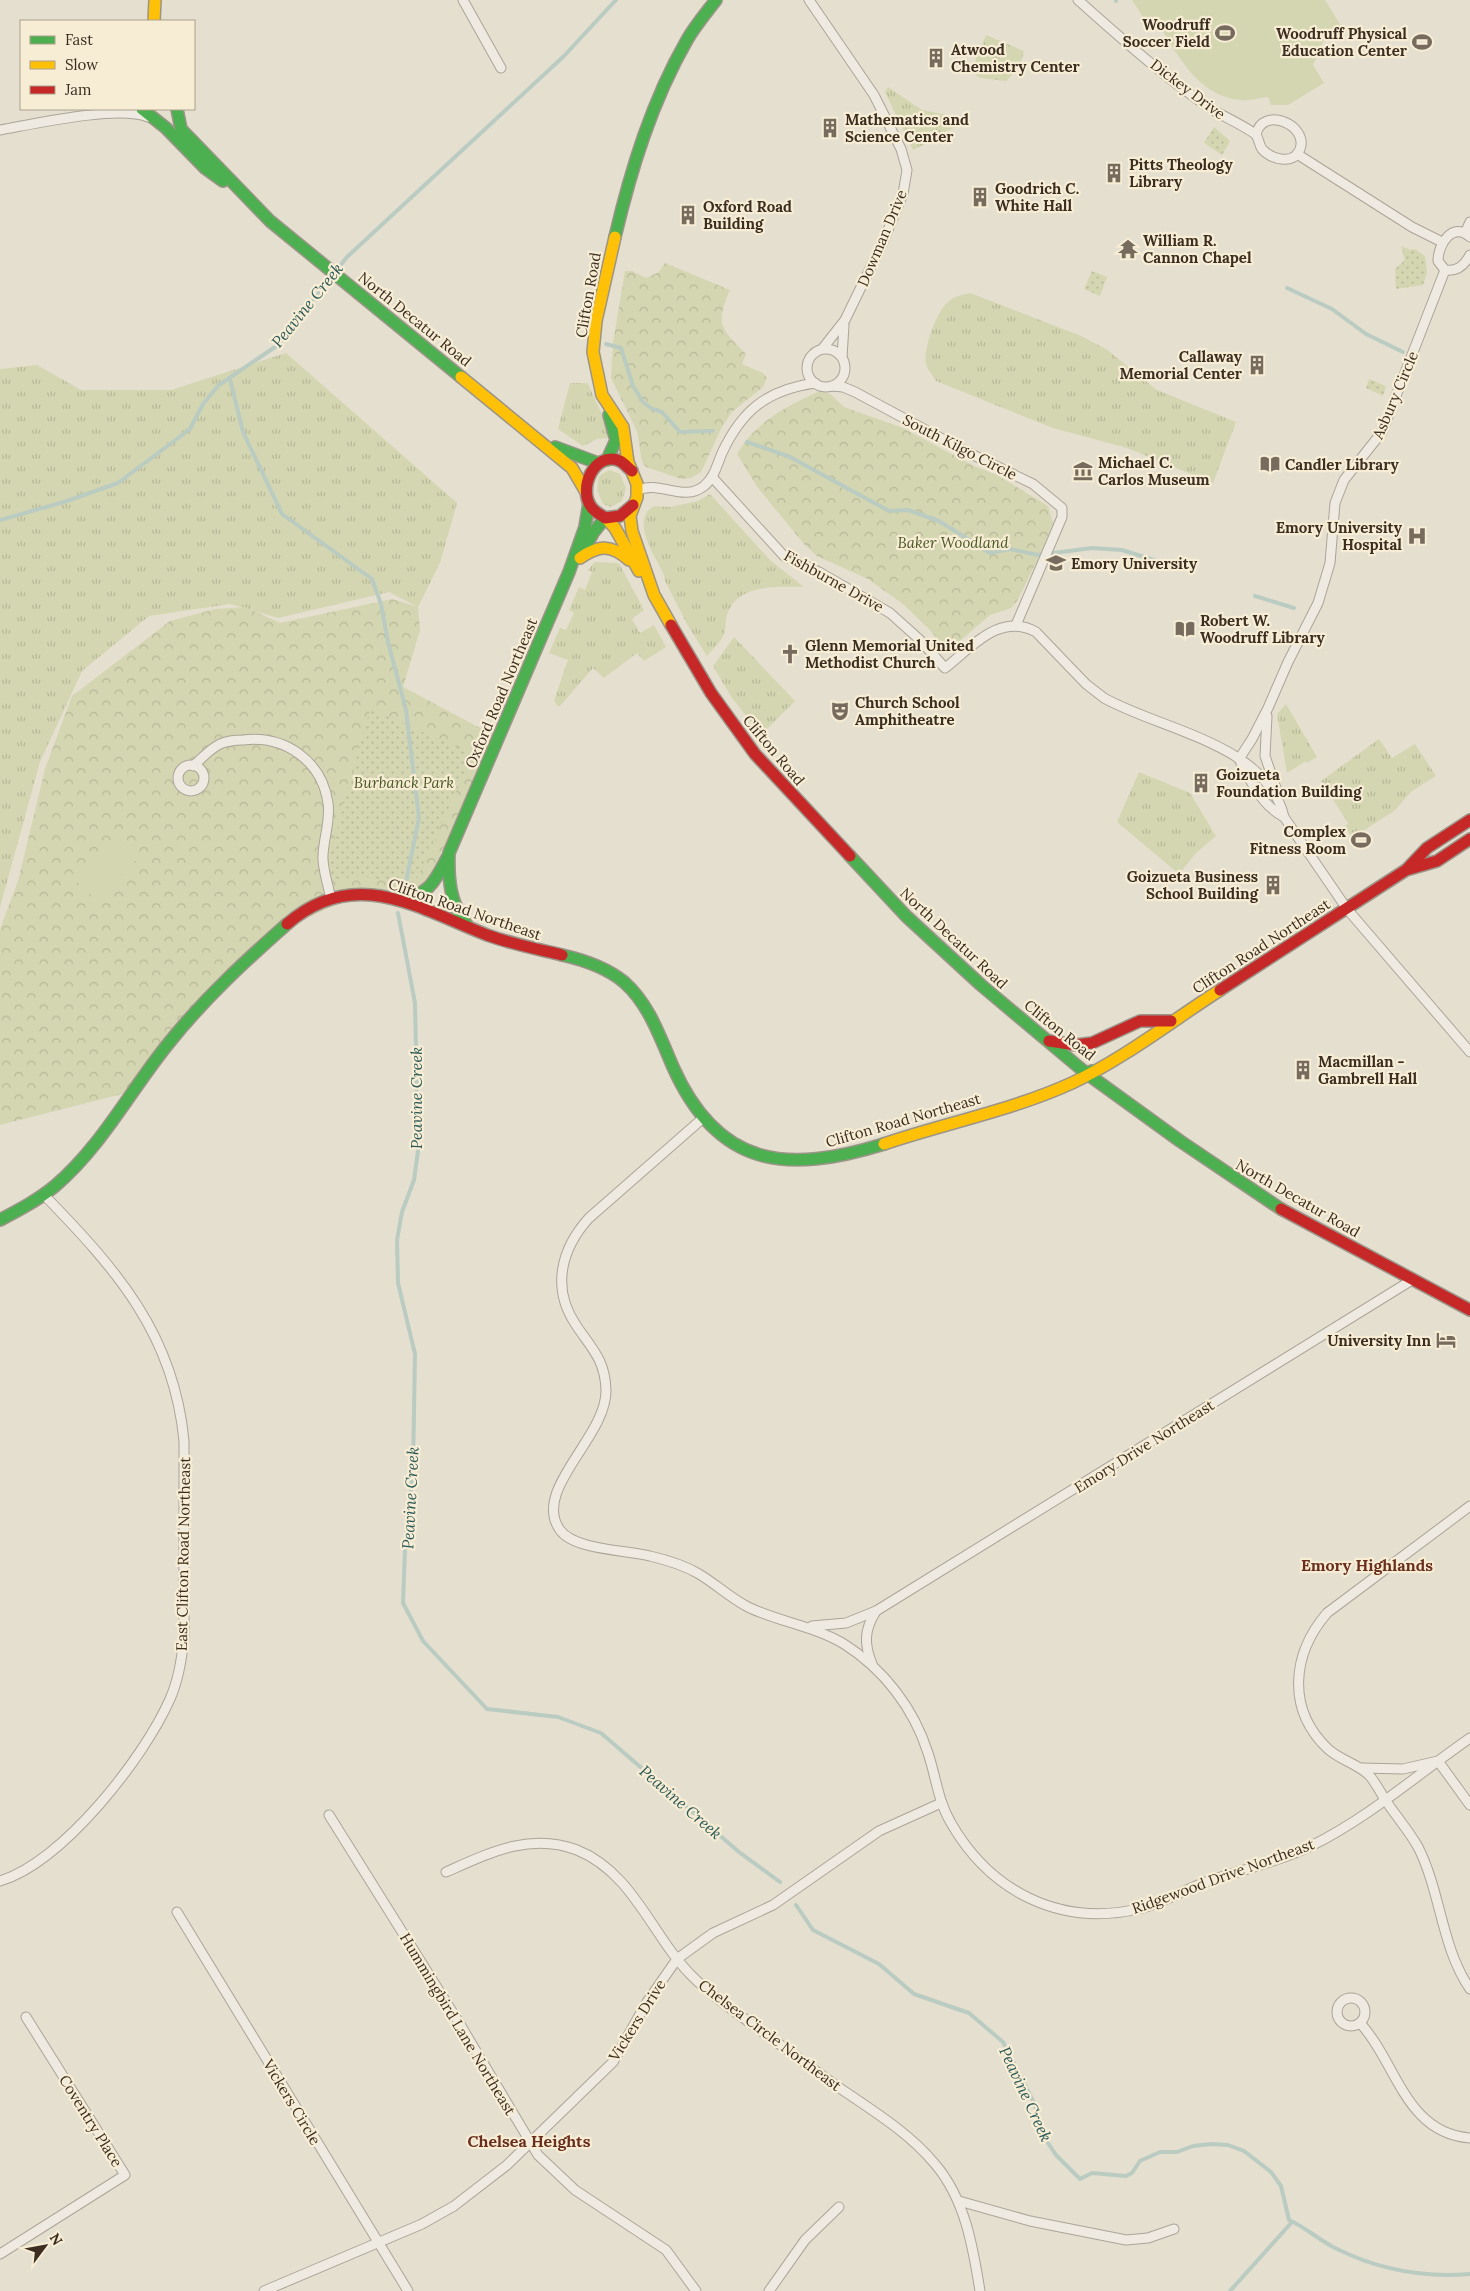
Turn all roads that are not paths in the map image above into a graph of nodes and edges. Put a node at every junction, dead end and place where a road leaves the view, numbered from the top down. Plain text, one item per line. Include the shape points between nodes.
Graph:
1 (155, 0) edge
2 (463, 0) edge
3 (716, 0) edge
4 (809, 0) edge
5 (1078, 0) edge
6 (155, 20) edge
7 (501, 68) dead end
8 (102, 110) edge
9 (143, 110) edge
10 (176, 110) edge
11 (177, 110) edge
12 (82, 116) junction
13 (153, 119) junction
14 (0, 130) edge
15 (1256, 136) junction
16 (1297, 154) junction
17 (232, 186) junction
18 (1470, 222) edge
19 (1467, 235) edge
20 (1442, 242) junction
21 (1470, 255) edge
22 (1445, 270) junction
23 (845, 320) junction
24 (823, 348) junction
25 (842, 357) junction
26 (844, 375) junction
27 (815, 383) junction
28 (832, 386) junction
29 (855, 392) junction
30 (602, 395) junction
31 (535, 436) junction
32 (603, 461) junction
33 (631, 469) junction
34 (712, 477) junction
35 (637, 491) junction
36 (588, 498) junction
37 (633, 505) junction
38 (606, 518) junction
39 (580, 558) junction
40 (638, 568) junction
41 (569, 572) junction
42 (654, 595) junction
43 (1016, 625) junction
44 (1268, 708) junction
45 (1239, 759) junction
46 (193, 766) dead end
47 (1281, 803) junction
48 (1284, 818) junction
49 (1470, 820) edge
50 (1470, 839) edge
51 (449, 854) junction
52 (1406, 870) junction
53 (873, 882) joint
54 (331, 898) junction
55 (396, 900) junction
56 (1347, 909) junction
57 (467, 925) junction
58 (1213, 995) junction
59 (1172, 1021) junction
60 (1048, 1041) junction
61 (1470, 1052) edge
62 (1108, 1061) junction
63 (1087, 1074) junction
64 (702, 1119) junction
65 (45, 1196) junction
66 (0, 1220) edge
67 (1412, 1280) junction
68 (1470, 1310) edge
69 (1470, 1506) edge
70 (876, 1611) junction
71 (794, 1624) junction
72 (874, 1667) junction
73 (1470, 1738) edge
74 (1438, 1761) junction
75 (1358, 1767) junction
76 (1384, 1799) junction
77 (941, 1803) junction
78 (1470, 1805) edge
79 (329, 1815) dead end
80 (446, 1872) dead end
81 (0, 1881) edge
82 (177, 1912) dead end
83 (677, 1959) junction
84 (1470, 1989) edge
85 (26, 2017) dead end
86 (1360, 2023) dead end
87 (1470, 2138) edge
88 (530, 2143) junction
89 (959, 2201) junction
90 (839, 2207) dead end
91 (1174, 2229) dead end
92 (378, 2242) junction
93 (0, 2254) edge
94 (264, 2291) edge
95 (408, 2291) edge
96 (696, 2291) edge
97 (769, 2291) edge
98 (980, 2291) edge

1 - 6 main road
2 - 7 street
3 - 30 main road, Clifton Road via 687,40 655,106 621,207 596,321 594,363
4 - 23 street, Dowman Drive via 874,95 901,149 907,170 904,194
5 - 15 street, Dickey Drive via 1192,95
8 - 12 street
9 - 13 main road, North Decatur Road
10 - 13 main road, North Decatur Road via 167,119
11 - 17 main road, North Decatur Road via 179,124 187,136
12 - 13 street via 137,114
12 - 14 street
13 - 17 main road, North Decatur Road via 167,129 204,169
15 - 16 street, Dickey Drive via 1262,148 1276,159 1288,159
15 - 16 street via 1259,126 1265,121 1281,120 1300,136
16 - 20 street via 1412,227
17 - 31 main road, North Decatur Road via 270,221
18 - 19 street
19 - 20 street via 1453,232
20 - 22 street via 1438,261
21 - 22 street via 1462,266 1452,271
22 - 44 street, Asbury Circle via 1379,437 1344,480 1335,503 1330,563 1323,591
23 - 24 street, Dowman Drive
23 - 25 street, Dowman Drive
24 - 25 street via 834,350
24 - 27 street, Dowman Drive via 807,362 807,373
25 - 26 street, Dowman Drive
26 - 28 street
26 - 29 street, South Kilgo Circle
27 - 28 street
27 - 34 street via 791,388 752,409 732,432
28 - 29 street, South Kilgo Circle
29 - 43 street, South Kilgo Circle via 965,452 1033,484 1062,513
30 - 32 main road via 616,440
30 - 33 main road, Clifton Road via 623,427
31 - 32 main road, North Decatur Road via 564,452
31 - 36 main road, North Decatur Road via 572,468
32 - 33 main road via 619,461
32 - 36 main road via 588,476
33 - 35 main road, Clifton Road
34 - 35 street via 703,487 685,494 651,487
34 - 43 street, Fishburne Drive via 784,556 890,613 945,668 997,628
35 - 37 main road
36 - 38 main road via 596,513
36 - 41 main road, Oxford Road Northeast via 585,527
37 - 38 main road via 620,516
37 - 42 main road via 630,516 632,531
38 - 39 main road, Oxford Road Northeast via 593,533
38 - 40 main road
39 - 40 main road via 606,545
39 - 41 main road, Oxford Road Northeast
40 - 42 main road
41 - 51 main road, Oxford Road Northeast
42 - 53 main road, Clifton Road via 723,711 755,754
43 - 45 street via 1036,632 1104,698 1225,749
44 - 45 street, Asbury Circle
44 - 47 street, Asbury Circle via 1265,756
45 - 47 street via 1264,779
45 - 48 street via 1271,810
46 - 54 street via 220,744 256,738 281,743 309,762 324,783 328,805 323,860
47 - 48 street
48 - 56 street
49 - 52 main road via 1427,848
50 - 52 main road via 1437,861
51 - 55 main road, Oxford Road Northeast via 425,893
51 - 57 main road, Oxford Road Northeast via 452,898 460,918
52 - 56 main road
53 - 60 main road, North Decatur Road via 932,941
54 - 55 main road, Clifton Road Northeast via 359,894
54 - 65 main road, Clifton Road Northeast via 296,916 195,1012 150,1066 89,1154
55 - 57 main road, Clifton Road Northeast
56 - 58 main road, Clifton Road Northeast
56 - 61 street
57 - 64 main road, Clifton Road Northeast via 503,941 589,962 624,983 646,1009 685,1094
58 - 59 main road, Clifton Road Northeast
58 - 62 main road, Clifton Road
59 - 60 main road via 1140,1021 1092,1043 1076,1045
59 - 62 main road, Clifton Road Northeast
60 - 63 main road, North Decatur Road
62 - 63 main road, Clifton Road
63 - 64 main road, Clifton Road Northeast via 1037,1097 871,1147 808,1161 773,1159 754,1153 725,1138
63 - 67 main road, North Decatur Road via 1271,1204
64 - 71 street, Ridgewood Drive Northeast via 589,1218 566,1252 560,1276 564,1301 574,1322 600,1358 606,1397 590,1438 559,1484 554,1517 564,1534 579,1543 630,1551 675,1563 698,1573 739,1602
65 - 66 main road, Clifton Road Northeast
65 - 81 street, East Clifton Road Northeast via 92,1245 132,1294 152,1329 172,1378 185,1448 184,1637 180,1668 171,1698 143,1747 73,1833 28,1869
67 - 68 main road, North Decatur Road
67 - 70 street, Emory Drive Northeast
69 - 75 street via 1336,1605 1309,1637 1300,1659 1302,1706 1321,1741 1336,1755
70 - 71 street, Emory Drive Northeast via 834,1625
70 - 72 street via 865,1639
71 - 72 street, Ridgewood Drive Northeast via 835,1639
72 - 77 street, Ridgewood Drive Northeast via 904,1702 920,1730
73 - 74 street, Ridgewood Drive Northeast
74 - 75 street via 1403,1769
74 - 76 street, Ridgewood Drive Northeast
74 - 78 street
75 - 76 street via 1373,1779
76 - 77 street, Ridgewood Drive Northeast via 1348,1825 1292,1854 1194,1886 1148,1906 1083,1914 1045,1905 997,1880 965,1845
76 - 84 street via 1421,1853 1455,1961
77 - 83 street, Vickers Drive via 879,1831 773,1905 713,1933
79 - 88 street, Hummingbird Lane Northeast
80 - 83 street, Chelsea Circle Northeast via 522,1843 546,1843 575,1850 600,1862 621,1881
82 - 92 street, Vickers Circle
83 - 88 street, Vickers Drive via 647,2002 613,2062
83 - 89 street, Chelsea Circle Northeast via 727,2006 909,2138 935,2164
85 - 93 street, Coventry Place via 125,2175
86 - 87 street via 1372,2037 1417,2114 1440,2130
88 - 92 street, Vickers Drive via 454,2206 422,2224
88 - 96 street, Hummingbird Lane Northeast via 544,2163 575,2190 666,2250
89 - 91 street via 1030,2221 1126,2240 1148,2238
89 - 98 street, Chelsea Circle Northeast
90 - 97 street via 805,2240
92 - 94 street, Vickers Drive
92 - 95 street, Vickers Circle

